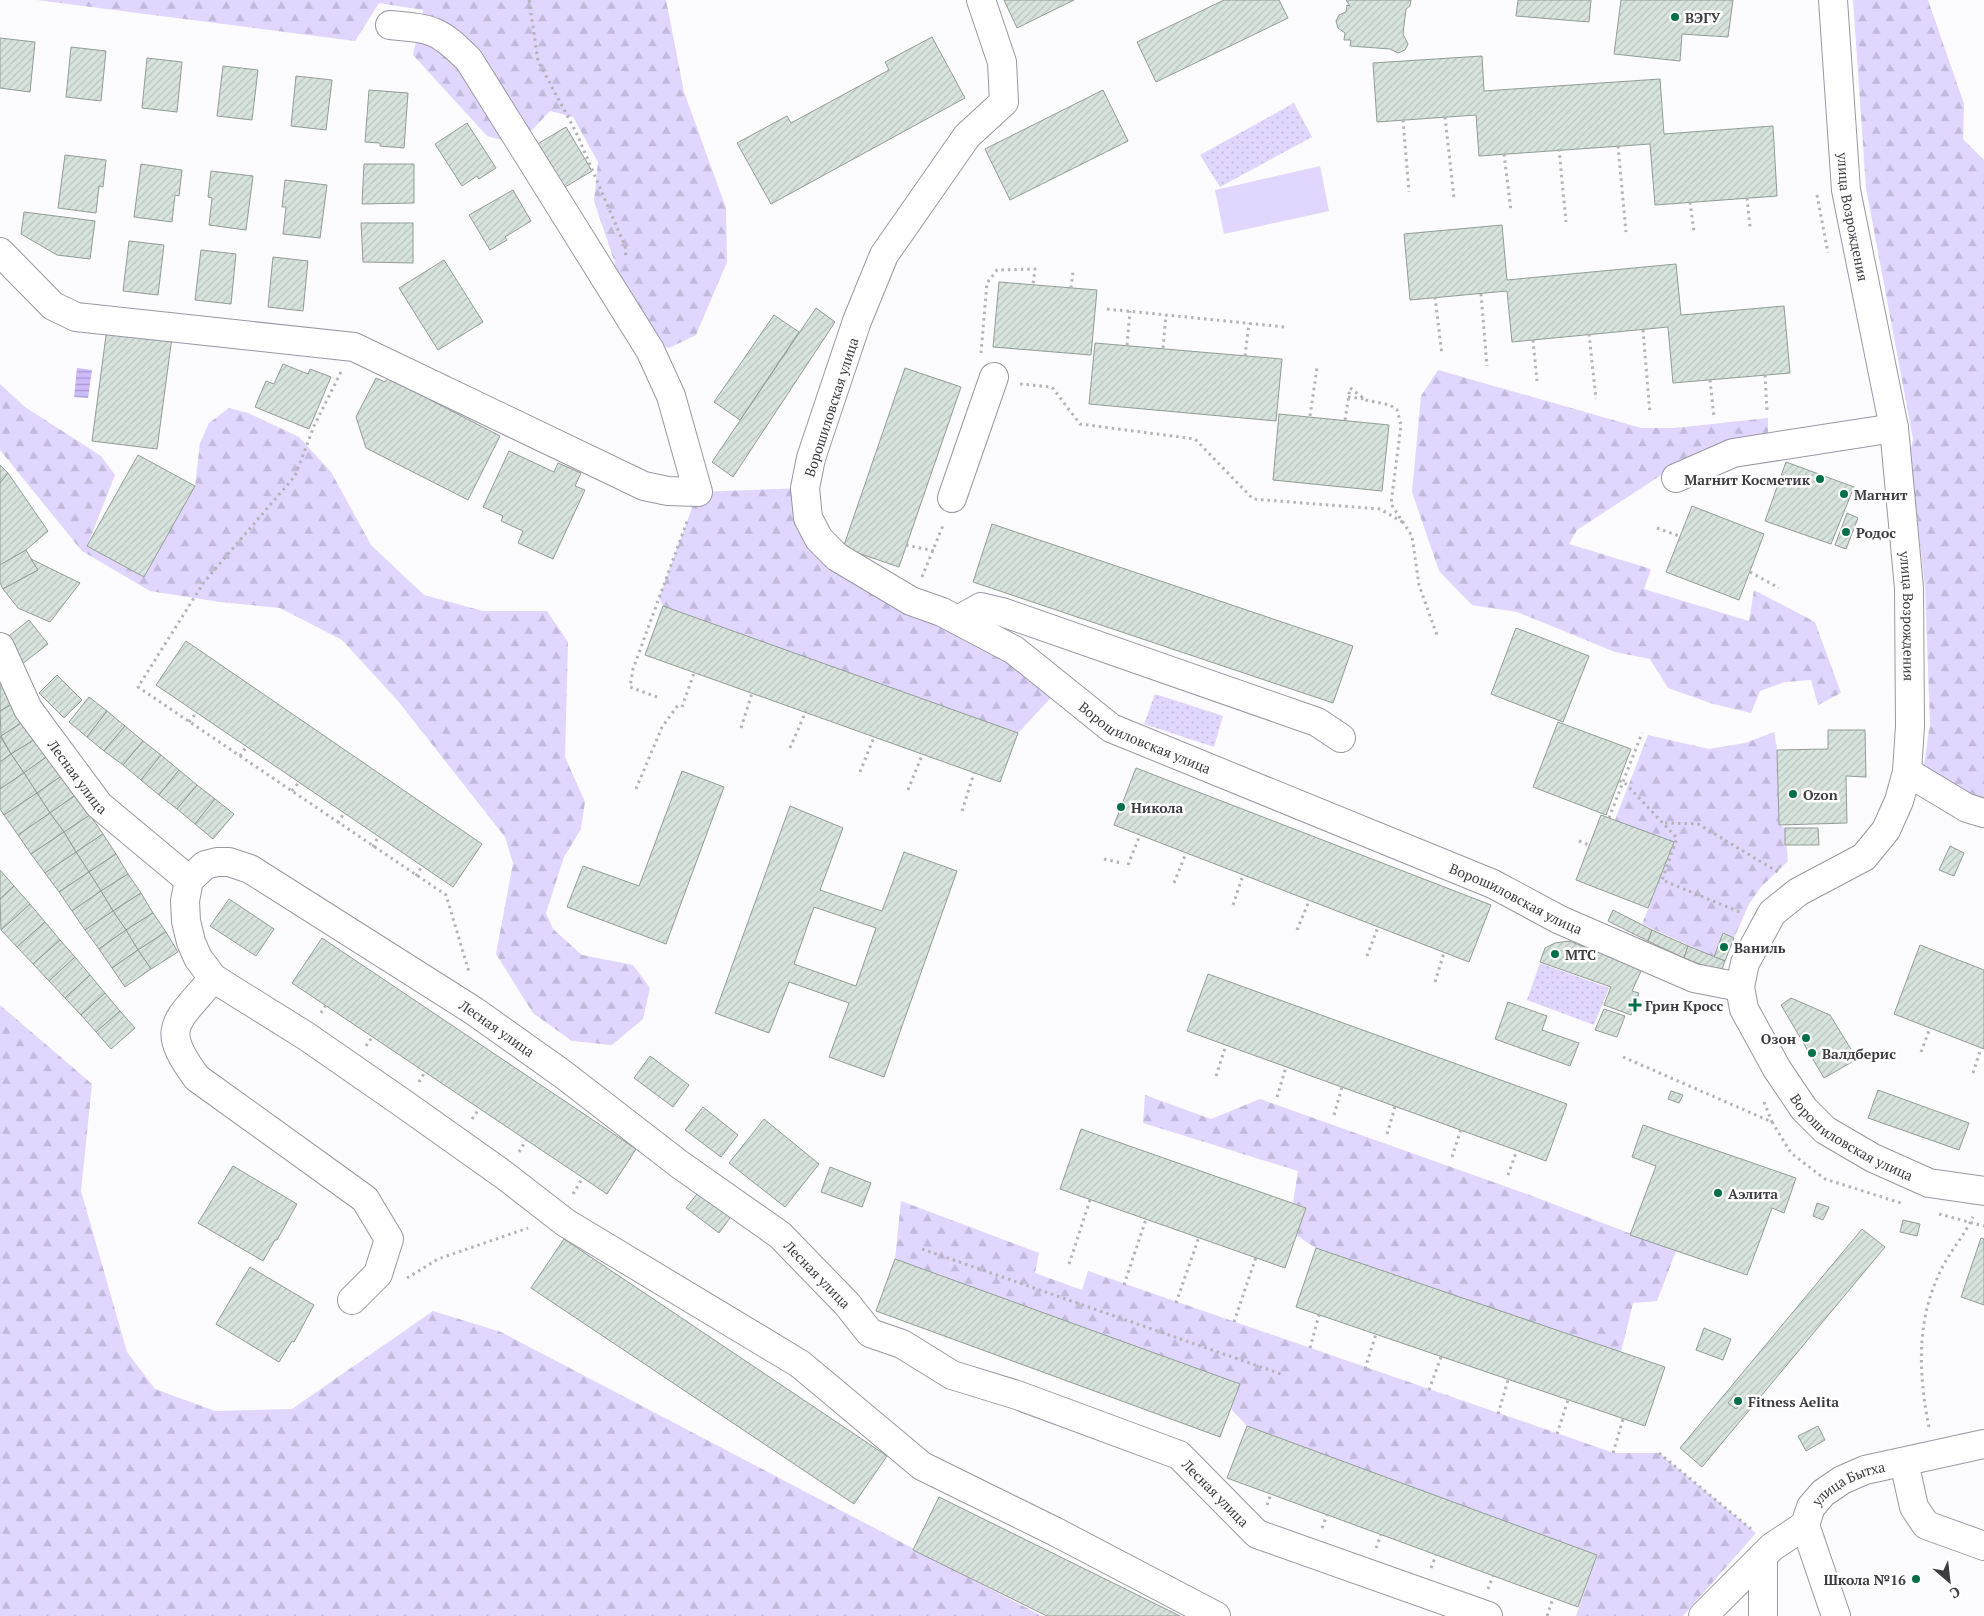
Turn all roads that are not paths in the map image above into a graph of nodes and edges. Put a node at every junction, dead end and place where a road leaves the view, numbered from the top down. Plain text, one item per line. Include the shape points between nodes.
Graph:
1 (981, 0) edge
2 (1833, 0) edge
3 (390, 25) dead end
4 (0, 252) edge
5 (1005, 381) road end
6 (1894, 428) junction
7 (1676, 478) dead end
8 (952, 498) road end
9 (958, 620) junction
10 (0, 647) edge
11 (1342, 738) dead end
12 (1907, 772) junction
13 (1984, 813) edge
14 (189, 880) junction
15 (213, 978) junction
16 (1740, 987) junction
17 (1980, 1200) edge
18 (352, 1300) dead end
19 (1984, 1444) edge
20 (1904, 1462) junction
21 (1805, 1525) junction
22 (1984, 1546) edge
23 (1768, 1551) junction
24 (1216, 1616) edge
25 (1488, 1616) edge
26 (1703, 1616) edge
27 (1764, 1616) edge
28 (1836, 1616) edge

1 - 9 street, Ворошиловская улица via 1002,62 1004,102 967,136 884,255 811,458 805,488 808,518 819,539 837,557 911,601
2 - 6 street, улица Возрождения via 1846,190
3 - 4 street via 426,28 446,38 469,60 642,335 670,396 698,492 644,486 354,347 76,317 53,306
5 - 8 street
6 - 7 street via 1733,454
6 - 12 street, улица Возрождения via 1908,588 1910,726
9 - 11 street via 981,607 1002,612 1317,722
9 - 16 street, Ворошиловская улица via 1014,650 1111,728 1493,884 1560,920 1694,978
10 - 14 street, Лесная улица via 28,709 99,804
12 - 13 street via 1968,808
12 - 16 street, улица Возрождения via 1886,830 1864,857 1798,892 1772,914 1745,963
14 - 15 street via 186,921 195,950
14 - 25 street, Лесная улица via 205,866 217,862 250,869 474,1011 780,1235 848,1304 870,1334 902,1344 952,1375 1017,1395 1179,1455 1257,1534
15 - 18 street via 175,1025 178,1053 197,1078 365,1199 389,1239 378,1274
15 - 24 street via 306,1036 404,1104 566,1223 800,1364 922,1466
16 - 17 street, Ворошиловская улица via 1744,1009 1777,1069 1804,1109 1825,1130 1873,1158
19 - 20 street, улица Бытха
20 - 21 street, улица Бытха via 1865,1470 1842,1480 1823,1493 1811,1508
20 - 22 street via 1914,1507 1926,1525
21 - 23 street, улица Бытха
21 - 28 street
23 - 26 street, улица Бытха
23 - 27 street

